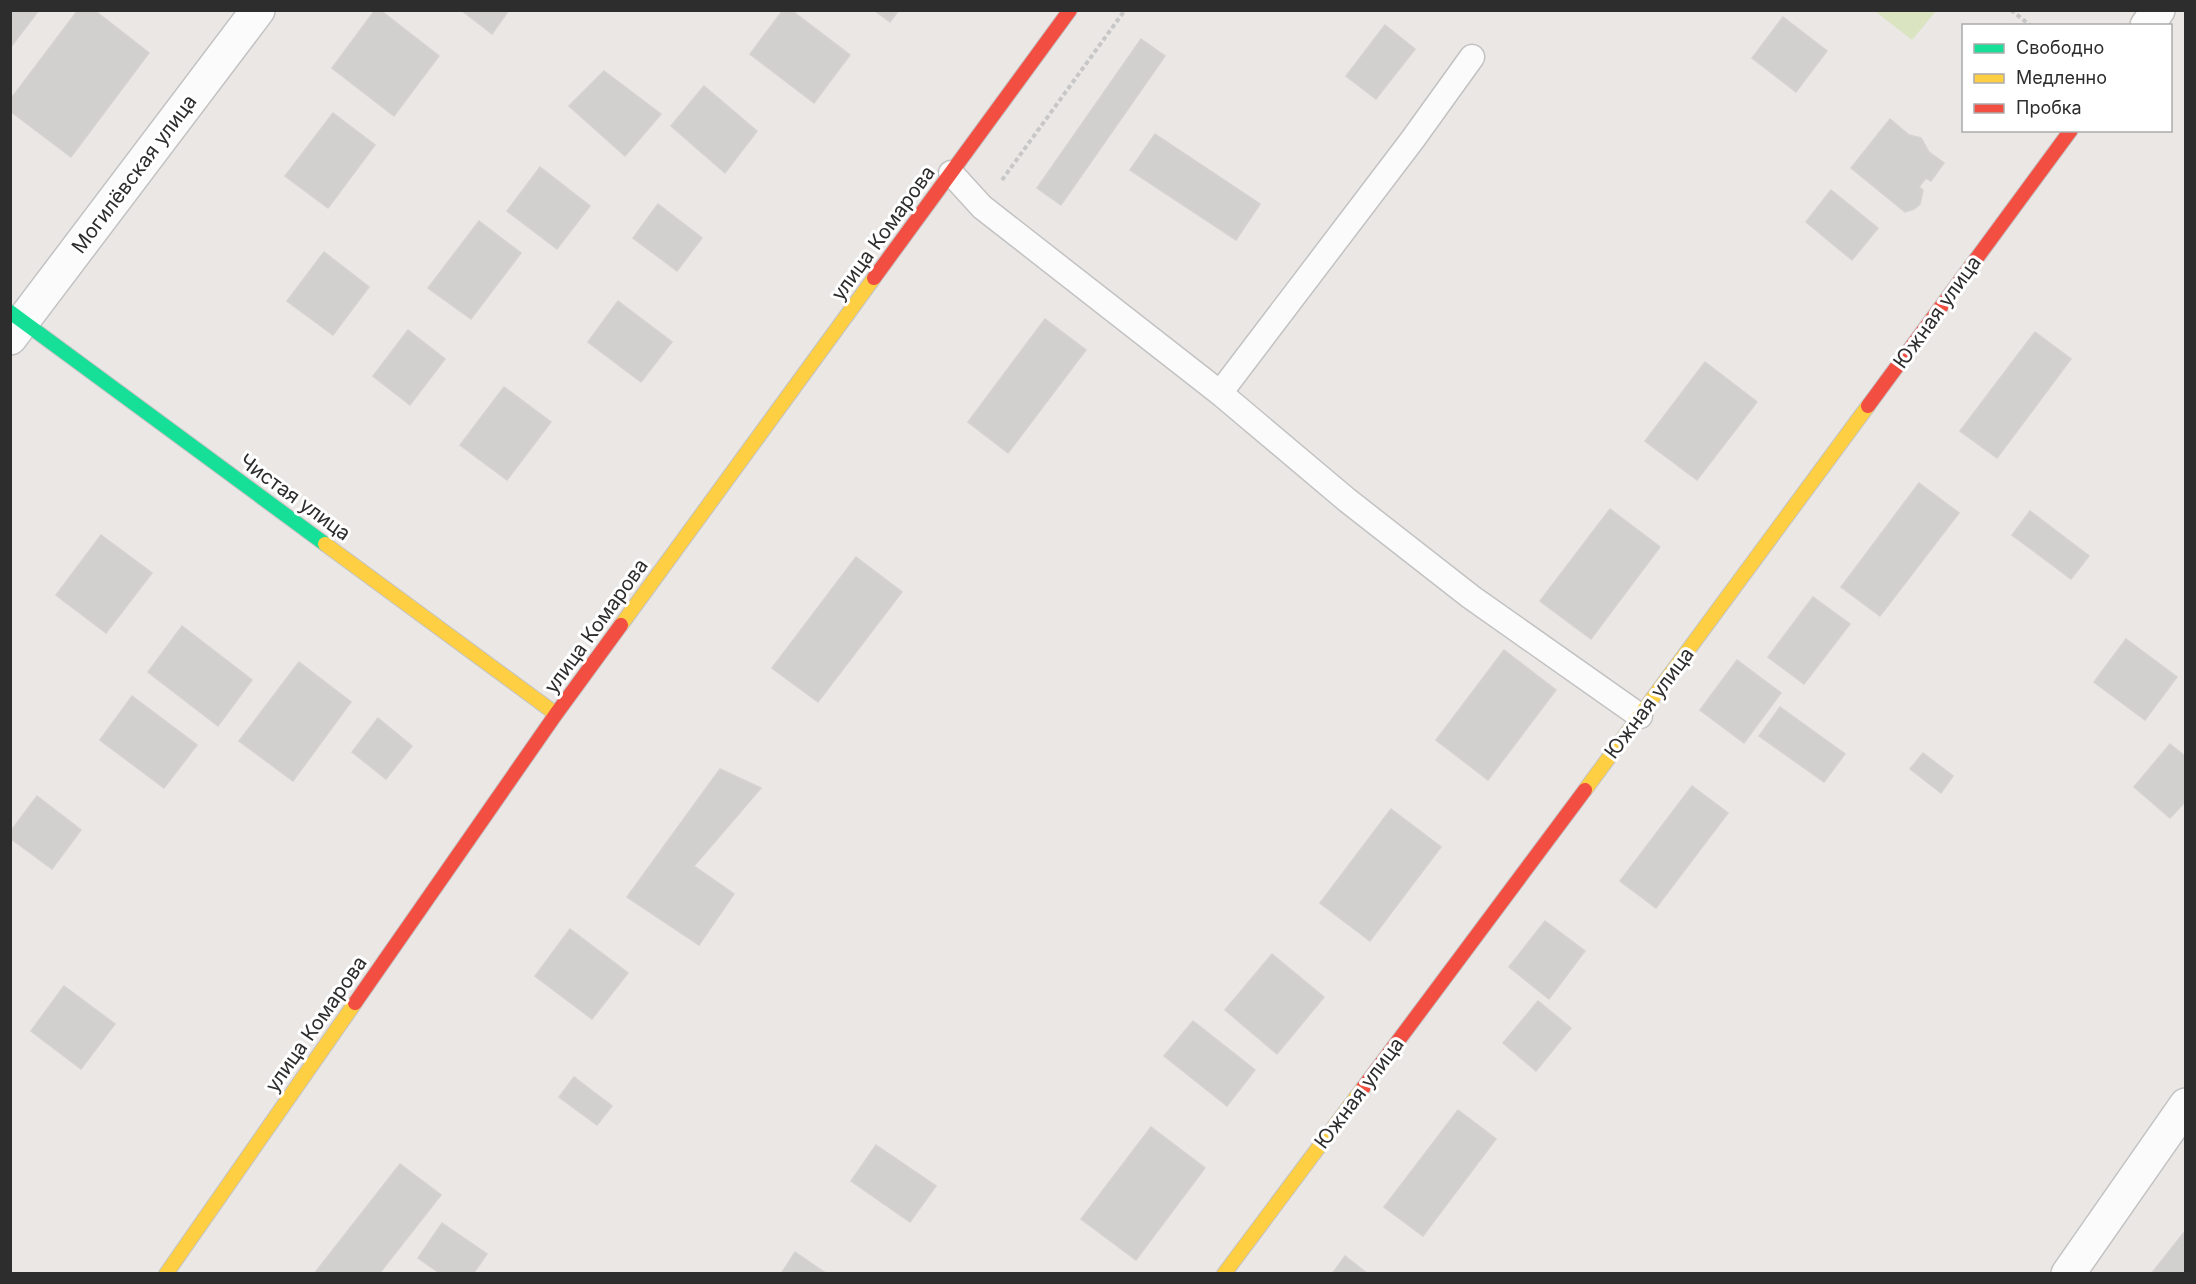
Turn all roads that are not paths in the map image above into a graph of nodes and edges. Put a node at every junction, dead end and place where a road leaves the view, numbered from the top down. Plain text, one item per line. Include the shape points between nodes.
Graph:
1 (258, 10) edge
2 (1070, 10) edge
3 (2158, 10) edge
4 (2148, 24) edge
5 (1472, 57) dead end
6 (2070, 132) edge
7 (951, 173) junction
8 (15, 324) edge
9 (1220, 393) junction
10 (556, 714) junction
11 (1640, 716) junction
12 (2186, 1105) edge
13 (166, 1274) edge
14 (1224, 1274) edge
15 (2068, 1274) edge

1 - 8 street, Могилёвская улица
2 - 7 street, улица Комарова
3 - 4 street
5 - 9 lane
6 - 11 street, Южная улица
7 - 9 lane via 982,207
7 - 10 street, улица Комарова
8 - 10 street, Чистая улица
9 - 11 lane via 1471,597
10 - 13 street, улица Комарова
11 - 14 street, Южная улица
12 - 15 street

